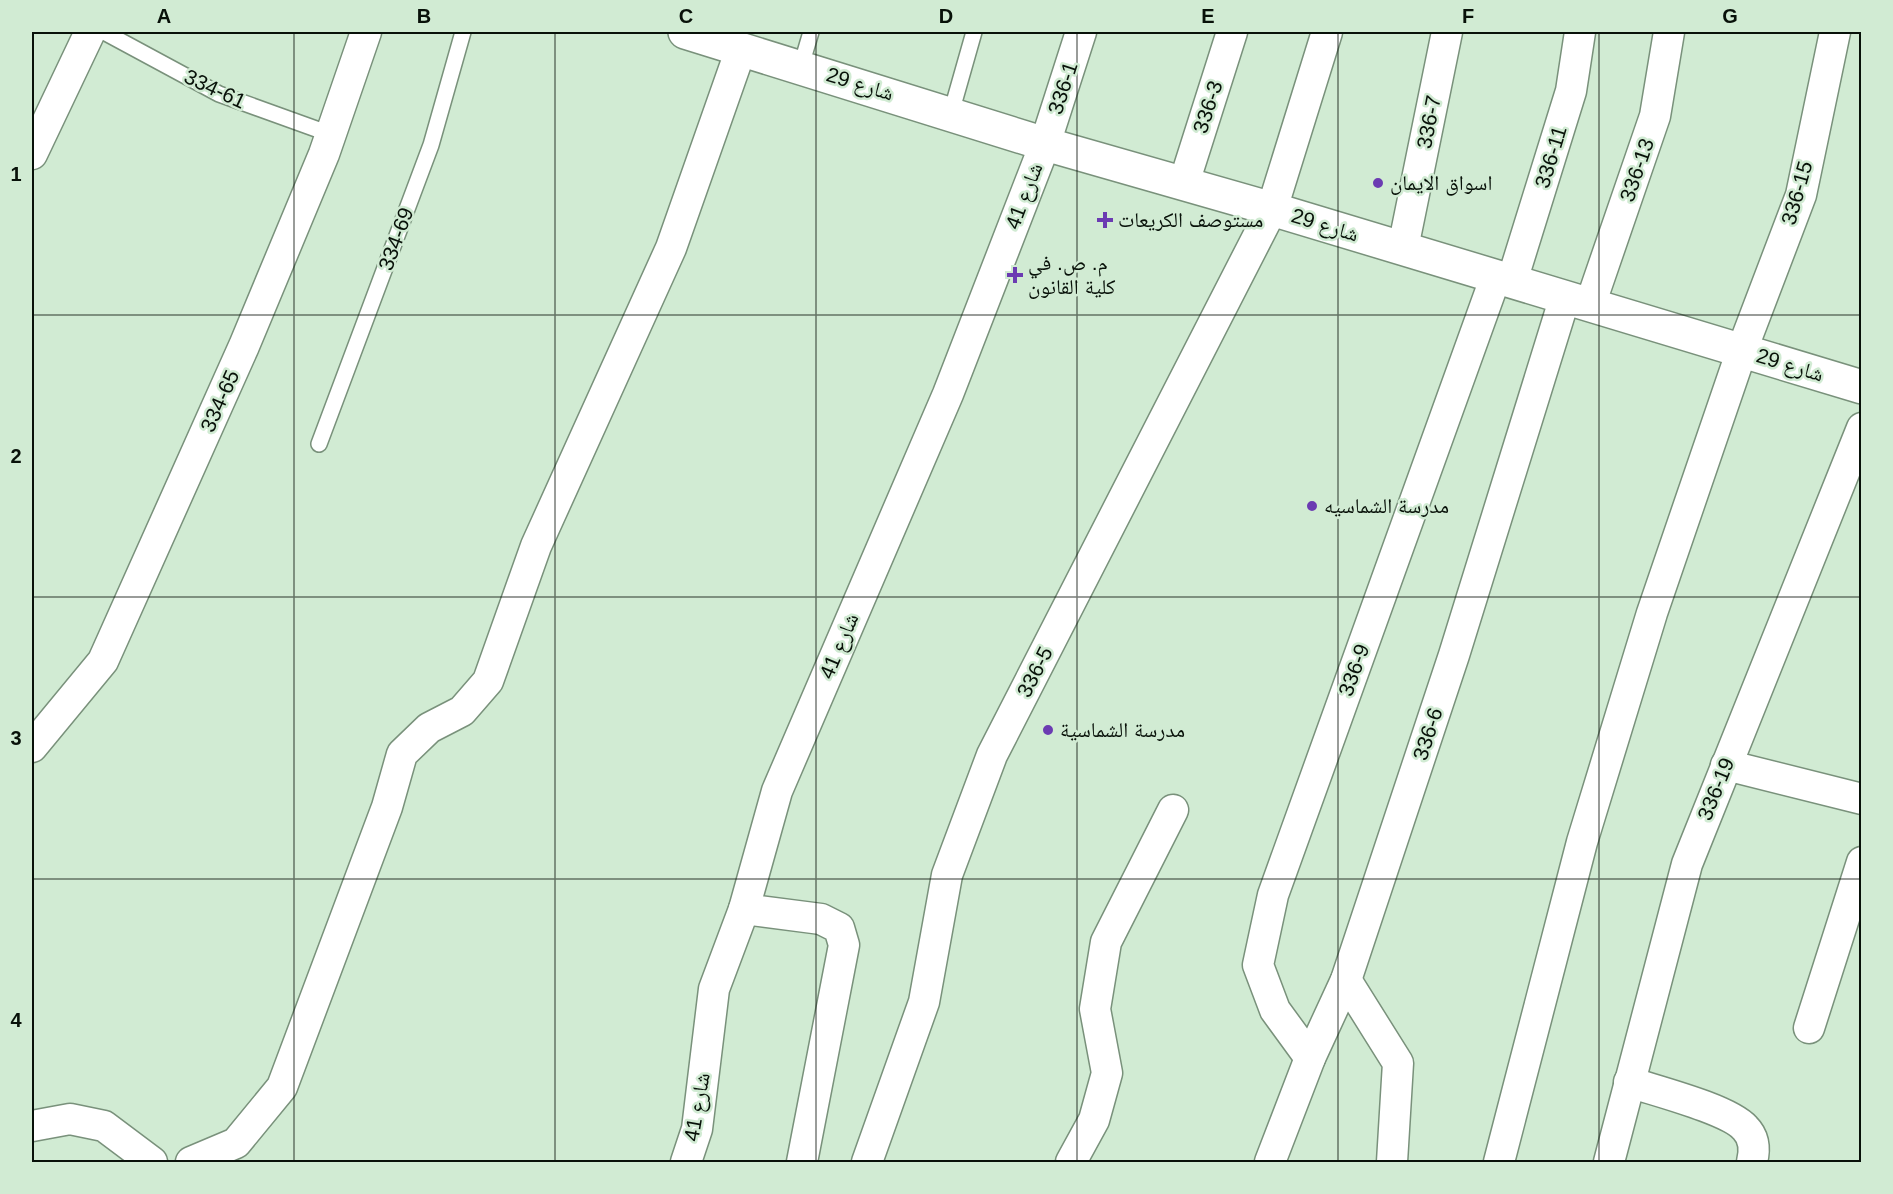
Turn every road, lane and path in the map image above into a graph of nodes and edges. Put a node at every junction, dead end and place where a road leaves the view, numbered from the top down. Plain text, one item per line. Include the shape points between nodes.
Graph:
1 (90, 32) edge
2 (104, 32) edge
3 (366, 32) edge
4 (463, 32) edge
5 (685, 32) edge
6 (811, 32) edge
7 (974, 32) edge
8 (1081, 32) edge
9 (1232, 32) edge
10 (1327, 32) edge
11 (1447, 32) edge
12 (1580, 32) edge
13 (1669, 32) edge
14 (1835, 32) edge
15 (741, 49) junction
16 (801, 66) junction
17 (951, 113) junction
18 (330, 134) junction
19 (1045, 144) junction
20 (32, 154) edge
21 (1184, 183) junction
22 (1272, 209) junction
23 (1403, 248) junction
24 (1504, 278) junction
25 (1578, 301) junction
26 (1742, 350) junction
27 (1862, 387) edge
28 (1862, 428) edge
29 (319, 444) dead end
30 (32, 747) edge
31 (1726, 765) junction
32 (1862, 799) edge
33 (1173, 810) dead end
34 (1862, 862) edge
35 (744, 909) junction
36 (1346, 980) junction
37 (1809, 1028) dead end
38 (1310, 1058) junction
39 (1629, 1082) junction
40 (32, 1126) edge
41 (152, 1162) edge
42 (191, 1162) edge
43 (686, 1162) edge
44 (802, 1162) edge
45 (867, 1162) edge
46 (1071, 1162) edge
47 (1270, 1162) edge
48 (1392, 1162) edge
49 (1499, 1162) edge
50 (1609, 1162) edge
51 (1752, 1162) edge

1 - 20 street
2 - 18 lane, 334-61 via 219,94
3 - 18 street, 334-65
4 - 29 lane, 334-69 via 431,145
5 - 15 street, شارع 29
6 - 16 lane
7 - 17 lane
8 - 19 street, 336-1
9 - 21 street, 336-3
10 - 22 street
11 - 23 street, 336-7
12 - 24 street, 336-11 via 1571,92
13 - 25 street, 336-13 via 1655,116
14 - 26 street, 336-15 via 1801,195
15 - 16 street, شارع 29
15 - 42 street via 670,248 536,546 488,681 462,711 429,728 402,754 387,807 282,1087 236,1143
16 - 17 street, شارع 29
17 - 19 street, شارع 29
18 - 30 street, 334-65 via 244,346 103,661
19 - 21 street, شارع 29
19 - 35 street, شارع 41 via 948,394 777,791
21 - 22 street, شارع 29
22 - 23 street, شارع 29
22 - 45 street, 336-5 via 992,755 947,874 924,1002
23 - 24 street, شارع 29
24 - 25 street, شارع 29
24 - 38 street, 336-9 via 1273,896 1258,965 1275,1010
25 - 26 street, شارع 29
25 - 36 street, 336-6
26 - 27 street, شارع 29
26 - 49 street, 336-15 via 1652,613 1582,842
28 - 31 street, 336-19
31 - 32 street
31 - 39 street, 336-19 via 1687,864
33 - 46 street via 1106,942 1095,1009 1107,1073 1094,1120
34 - 37 street
35 - 43 street, شارع 41 via 714,988 697,1129
35 - 44 street via 821,919 839,928 844,945
36 - 38 street, 336-6
36 - 48 street via 1398,1063
38 - 47 street, 336-6
39 - 50 street, 336-19
39 - 51 street via 1731,1119 1745,1128 1756,1149
40 - 41 street via 70,1119 104,1126

